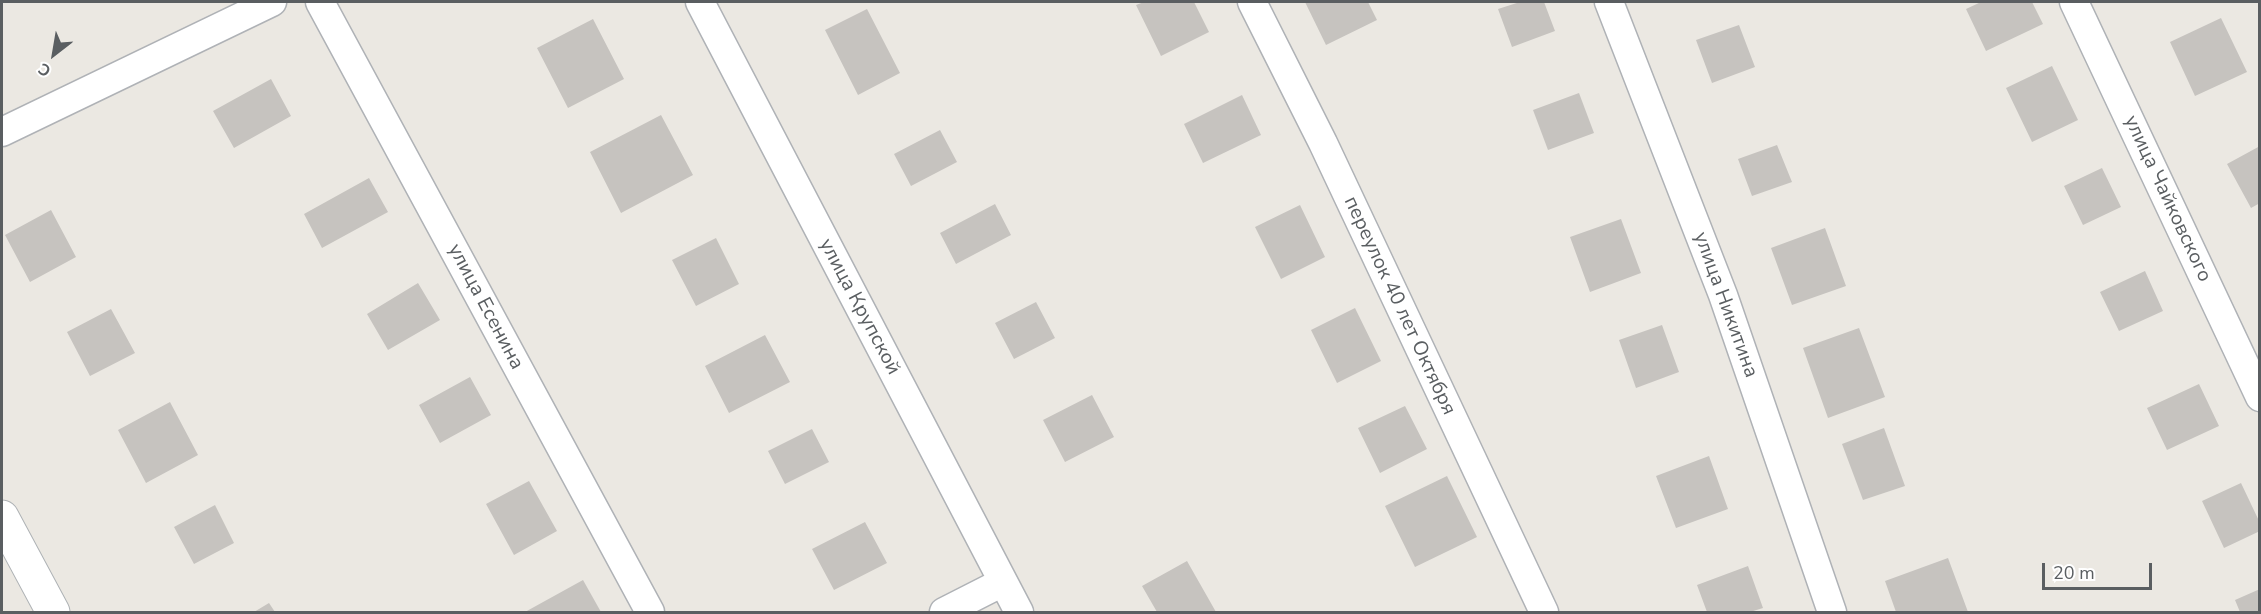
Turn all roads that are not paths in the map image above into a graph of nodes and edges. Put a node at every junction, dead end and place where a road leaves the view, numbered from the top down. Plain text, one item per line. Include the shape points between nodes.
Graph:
1 (272, 2) edge
2 (320, 2) edge
3 (700, 2) edge
4 (1252, 2) edge
5 (1609, 2) edge
6 (2074, 2) edge
7 (2, 132) edge
8 (2259, 397) edge
9 (2, 517) edge
10 (1003, 582) junction
11 (53, 612) edge
12 (650, 612) edge
13 (944, 612) edge
14 (1019, 612) edge
15 (1544, 612) edge
16 (1832, 612) edge

1 - 7 street
2 - 12 street, улица Есенина
3 - 10 street, улица Крупской
4 - 15 street, переулок 40 лет Октября via 1323,143
5 - 16 street, улица Никитина via 1724,295
6 - 8 street, улица Чайковского
9 - 11 main road
10 - 13 street
10 - 14 street, улица Крупской

